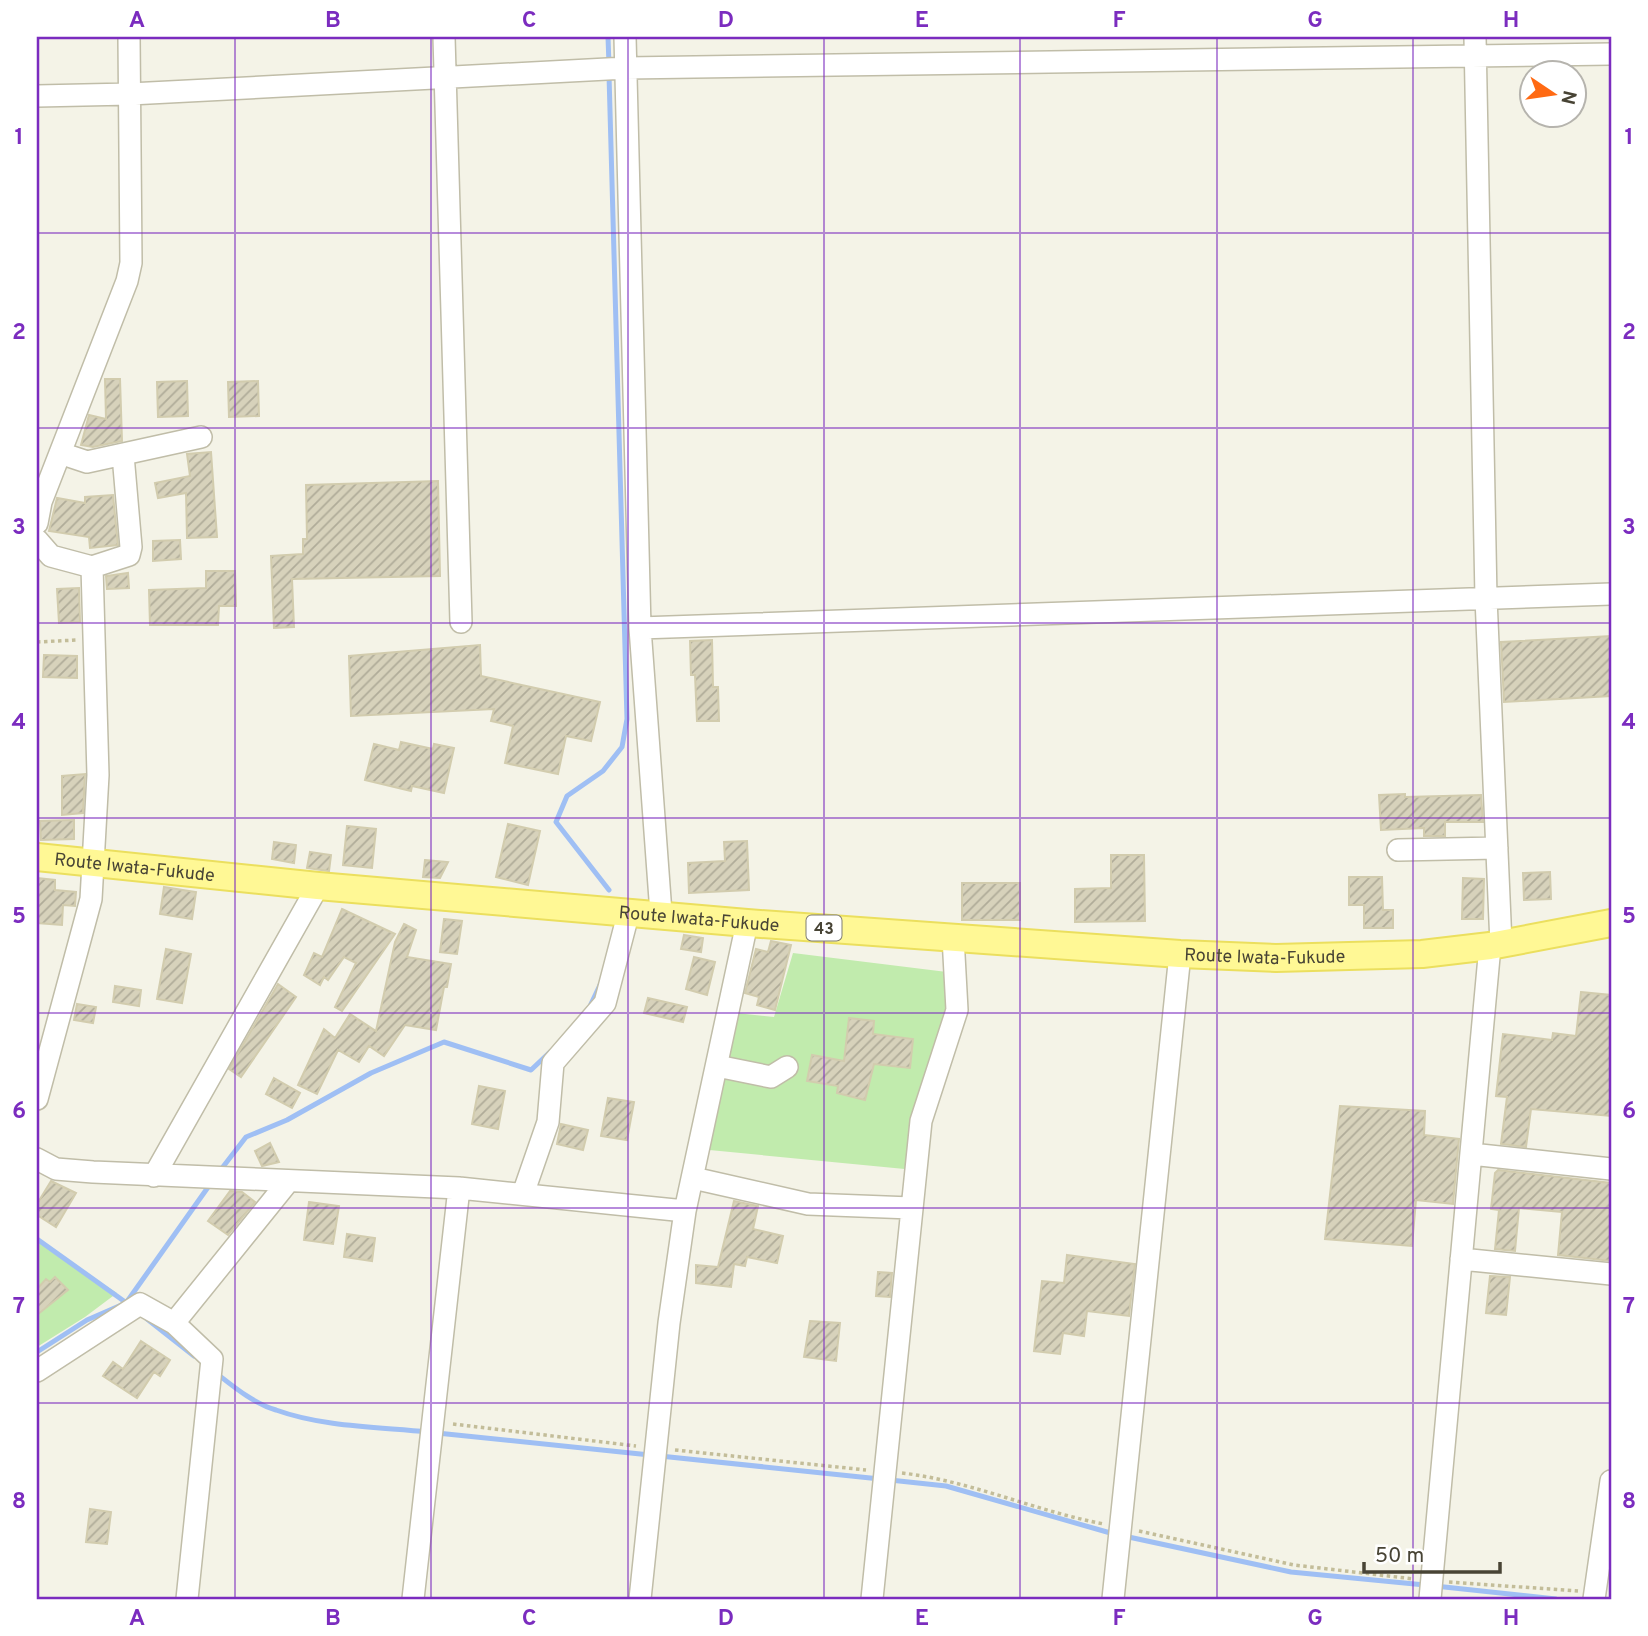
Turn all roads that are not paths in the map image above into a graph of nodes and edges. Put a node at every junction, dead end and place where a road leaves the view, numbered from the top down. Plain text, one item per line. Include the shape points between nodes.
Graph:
1 (128, 37) edge
2 (443, 37) edge
3 (625, 37) edge
4 (1476, 47) edge
5 (1611, 54) edge
6 (626, 68) junction
7 (445, 78) junction
8 (130, 94) junction
9 (37, 96) edge
10 (201, 437) dead end
11 (60, 453) junction
12 (123, 455) junction
13 (37, 523) edge
14 (37, 540) edge
15 (92, 567) junction
16 (1611, 594) edge
17 (1486, 598) junction
18 (461, 622) dead end
19 (639, 628) junction
20 (1497, 848) junction
21 (1398, 850) dead end
22 (37, 857) edge
23 (93, 860) junction
24 (318, 886) junction
25 (629, 911) junction
26 (662, 913) junction
27 (747, 923) junction
28 (1611, 923) edge
29 (953, 937) junction
30 (1495, 945) junction
31 (1180, 954) junction
32 (717, 1066) junction
33 (787, 1067) dead end
34 (37, 1099) edge
35 (1471, 1154) junction
36 (37, 1159) edge
37 (1611, 1169) edge
38 (154, 1176) junction
39 (693, 1178) junction
40 (287, 1183) junction
41 (458, 1188) junction
42 (523, 1194) junction
43 (911, 1208) junction
44 (685, 1211) junction
45 (1461, 1259) junction
46 (1611, 1274) edge
47 (174, 1323) junction
48 (37, 1371) edge
49 (1611, 1481) edge
50 (1430, 1591) edge
51 (1595, 1596) edge
52 (187, 1599) edge
53 (413, 1599) edge
54 (640, 1599) edge
55 (872, 1599) edge
56 (1114, 1599) edge

1 - 8 street
2 - 7 street
3 - 6 street
4 - 5 street
4 - 6 street
4 - 17 street
6 - 7 street
6 - 19 street
7 - 8 street
7 - 18 street
8 - 9 street
8 - 11 street via 131,263
10 - 12 street
11 - 12 street via 88,462
11 - 13 street
12 - 15 street via 129,555
14 - 15 street via 51,556
15 - 23 street via 98,775
16 - 17 street
17 - 19 street
17 - 20 street
19 - 26 street
20 - 21 street
20 - 30 street
22 - 23 main road, Route Iwata-Fukude / 43
23 - 24 main road, Route Iwata-Fukude / 43
23 - 34 street via 91,899
24 - 25 main road, Route Iwata-Fukude / 43
24 - 38 street
25 - 26 main road, Route Iwata-Fukude / 43
25 - 42 street via 606,1003 554,1063 548,1122
26 - 27 main road, Route Iwata-Fukude / 43
27 - 29 main road, Route Iwata-Fukude / 43
27 - 32 street
28 - 30 main road, Route Iwata-Fukude / 43
29 - 31 main road, Route Iwata-Fukude / 43
29 - 43 street via 957,1010 921,1121
30 - 31 main road, Route Iwata-Fukude / 43 via 1346,957
30 - 35 street
31 - 56 street
32 - 33 street via 771,1077
32 - 39 street
35 - 37 street
35 - 45 street
36 - 38 street via 56,1169
38 - 40 street
39 - 43 street via 808,1204
39 - 44 street
40 - 41 street
40 - 47 street
41 - 42 street
41 - 53 street
42 - 44 street
43 - 55 street
44 - 54 street
45 - 46 street
45 - 50 street
47 - 48 street via 133,1309
47 - 52 street via 211,1367
49 - 51 street

